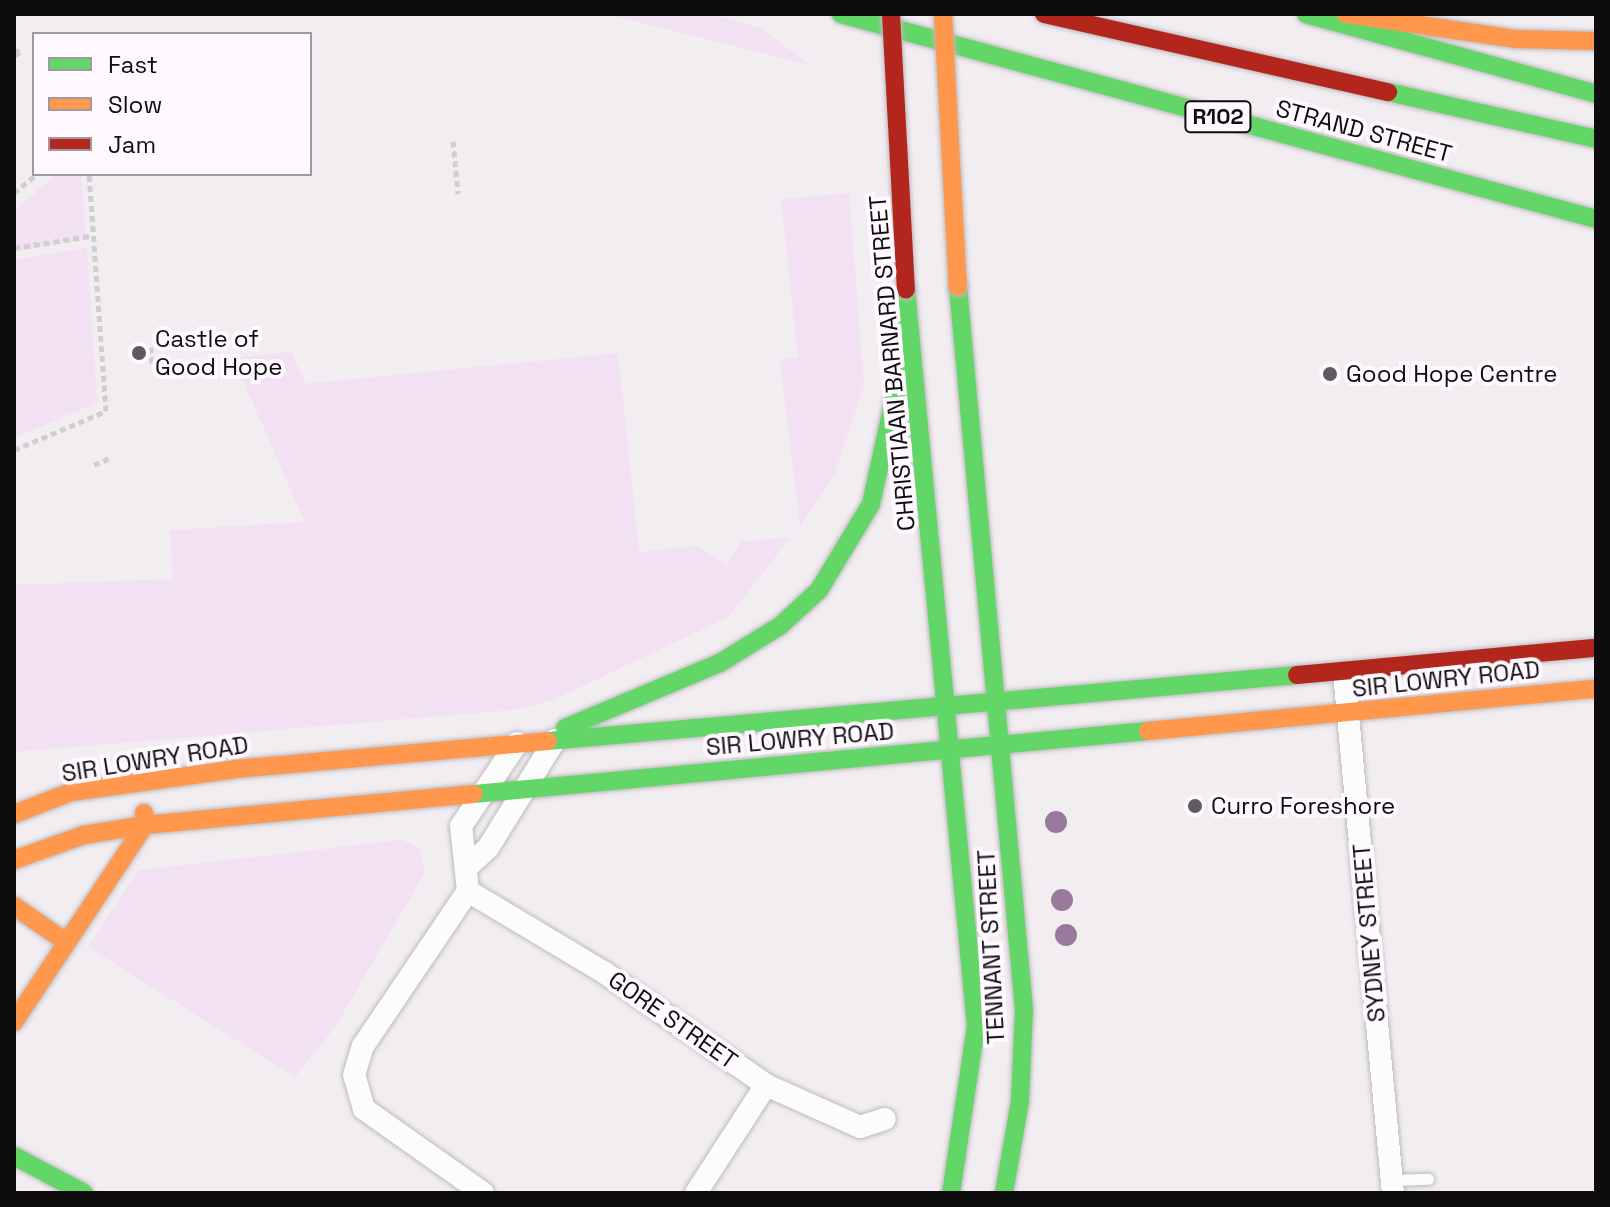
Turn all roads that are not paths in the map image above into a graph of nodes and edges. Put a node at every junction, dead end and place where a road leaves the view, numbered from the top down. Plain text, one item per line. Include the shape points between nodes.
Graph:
1 (841, 14) edge
2 (891, 14) edge
3 (943, 14) edge
4 (1044, 14) edge
5 (1306, 14) edge
6 (1346, 14) edge
7 (1596, 41) edge
8 (1596, 94) edge
9 (1596, 139) edge
10 (1596, 219) edge
11 (908, 312) junction
12 (1596, 648) edge
13 (1344, 673) junction
14 (1596, 689) edge
15 (996, 702) junction
16 (947, 707) junction
17 (1348, 713) junction
18 (812, 721) junction
19 (555, 740) junction
20 (517, 743) junction
21 (1000, 746) junction
22 (951, 750) junction
23 (816, 762) junction
24 (142, 780) junction
25 (525, 788) junction
26 (487, 792) junction
27 (14, 814) edge
28 (145, 825) junction
29 (14, 860) edge
30 (468, 866) junction
31 (468, 891) junction
32 (14, 906) edge
33 (66, 942) junction
34 (14, 1022) edge
35 (766, 1085) junction
36 (885, 1119) dead end
37 (17, 1154) edge
38 (1428, 1179) dead end
39 (1392, 1190) edge
40 (479, 1192) edge
41 (84, 1193) edge
42 (696, 1193) edge
43 (951, 1193) edge
44 (1004, 1193) edge

1 - 10 main road, STRAND STREET / R102
2 - 11 main road, CHRISTIAAN BARNARD STREET, bridge
3 - 15 main road, bridge via 958,287
4 - 9 main road
5 - 8 main road
6 - 7 main road via 1516,39
11 - 16 main road, CHRISTIAAN BARNARD STREET
11 - 20 main road via 893,419 871,504 819,590 780,626 720,663 623,708
12 - 13 main road, SIR LOWRY ROAD
13 - 15 main road, SIR LOWRY ROAD
13 - 17 street, SYDNEY STREET
14 - 17 main road, SIR LOWRY ROAD
15 - 16 main road, SIR LOWRY ROAD
15 - 21 main road, TENNANT STREET
16 - 18 main road, SIR LOWRY ROAD
16 - 22 main road, CHRISTIAAN BARNARD STREET
17 - 21 main road, SIR LOWRY ROAD
17 - 39 street, SYDNEY STREET
18 - 19 main road, SIR LOWRY ROAD
18 - 23 main road
19 - 20 main road, SIR LOWRY ROAD
19 - 25 street
20 - 24 main road, SIR LOWRY ROAD
20 - 26 street
21 - 22 main road, SIR LOWRY ROAD
21 - 44 main road, TENNANT STREET via 1024,1009 1020,1101
22 - 23 main road, SIR LOWRY ROAD
22 - 43 main road, TENNANT STREET via 976,1026
23 - 25 main road, SIR LOWRY ROAD
24 - 27 main road, SIR LOWRY ROAD via 71,792
24 - 28 main road
25 - 26 main road, SIR LOWRY ROAD
25 - 30 street via 488,848
26 - 28 main road, SIR LOWRY ROAD
26 - 30 street via 461,826
28 - 29 main road, SIR LOWRY ROAD via 84,835
28 - 33 main road
30 - 31 street
31 - 35 street, GORE STREET via 605,973
31 - 40 street via 363,1046 354,1075 364,1109
32 - 33 main road
33 - 34 main road
35 - 36 street, GORE STREET via 860,1127
35 - 42 street
37 - 41 main road
38 - 39 lane

